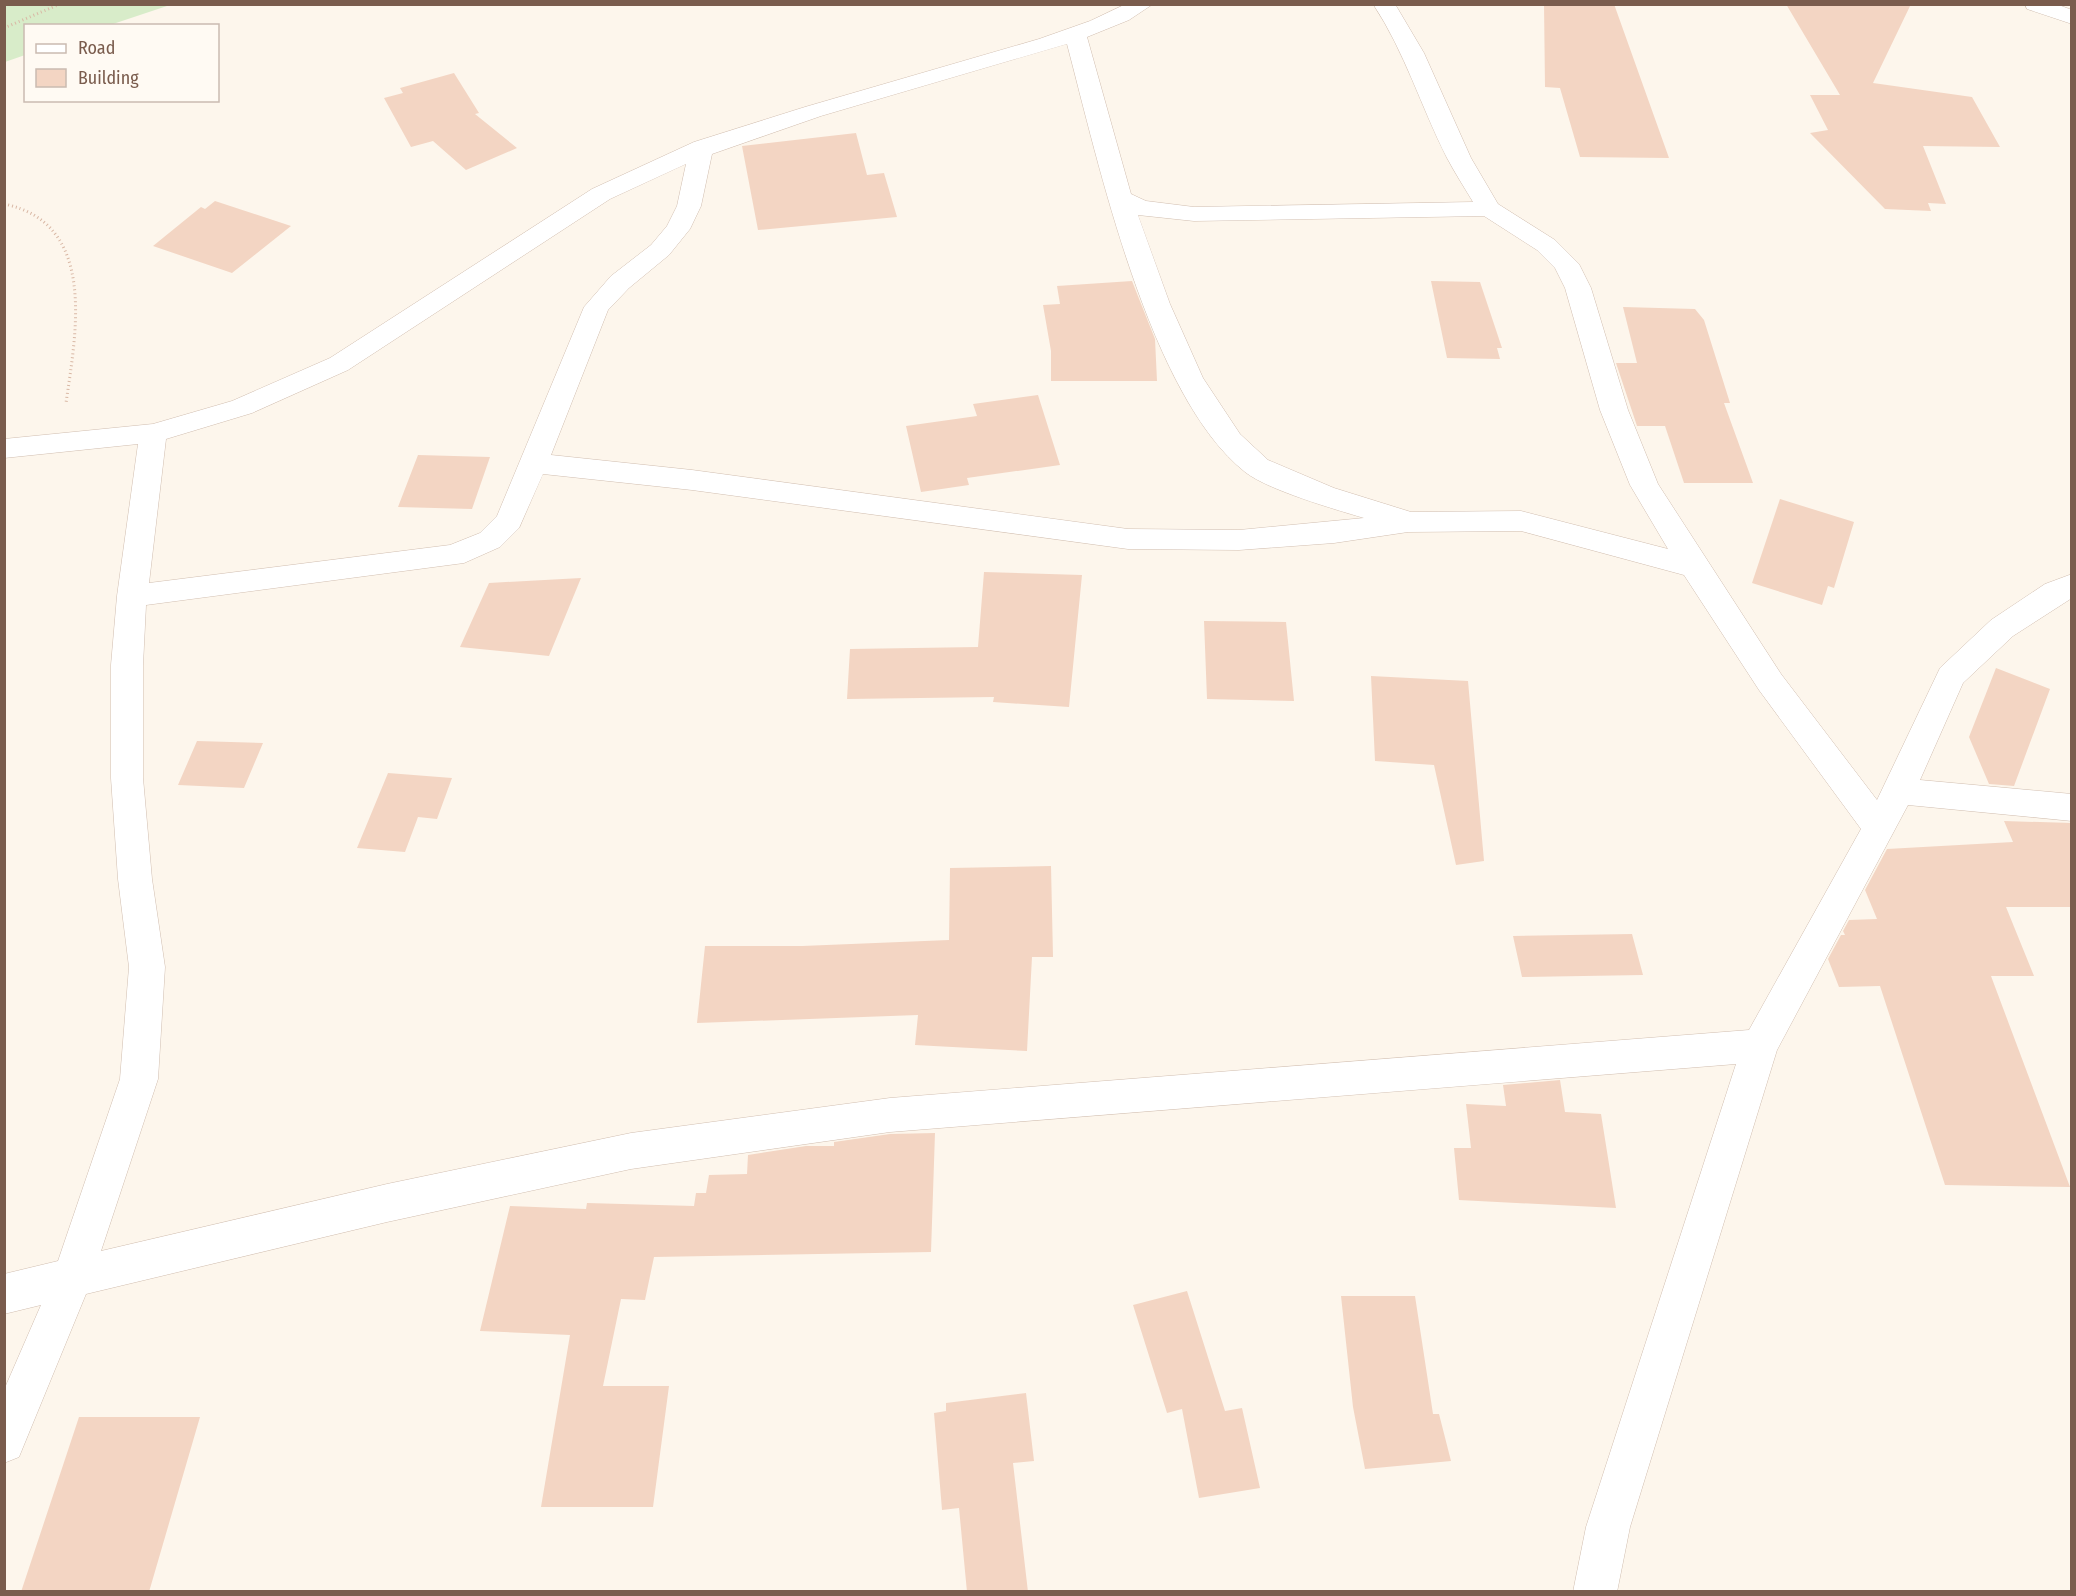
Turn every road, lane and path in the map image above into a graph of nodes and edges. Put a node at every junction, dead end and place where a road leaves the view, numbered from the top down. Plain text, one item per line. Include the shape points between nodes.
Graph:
1 (60, 4) edge
2 (1143, 4) edge
3 (1383, 4) edge
4 (2035, 4) edge
5 (2072, 18) edge
6 (4, 28) edge
7 (1075, 32) junction
8 (702, 147) junction
9 (1120, 198) junction
10 (4, 204) edge
11 (1490, 209) junction
12 (153, 432) junction
13 (61, 442) junction
14 (4, 449) edge
15 (534, 463) junction
16 (1408, 522) junction
17 (1694, 567) junction
18 (2072, 585) edge
19 (132, 596) junction
20 (1899, 791) junction
21 (2072, 808) edge
22 (1878, 827) junction
23 (1760, 1046) junction
24 (73, 1276) junction
25 (4, 1294) edge
26 (4, 1442) edge
27 (1595, 1592) edge

1 - 6 path
2 - 7 street
3 - 11 street via 1413,53 1459,158
4 - 5 street
7 - 8 street
7 - 9 street
8 - 12 street via 601,194 339,364 242,407
8 - 15 street via 689,206 678,229 597,307
9 - 11 street via 1140,208 1194,214
9 - 16 street via 1170,338 1194,389 1230,439 1256,465 1312,492
10 - 13 path via 36,212 56,232 69,260 76,326
11 - 17 street via 1546,245 1566,264 1578,288 1614,410 1644,485
12 - 13 street
12 - 19 street
13 - 14 street
15 - 16 street via 692,480 1128,539 1239,540 1334,533
15 - 19 street via 509,521 490,540 454,555
16 - 17 street via 1521,520
17 - 22 street via 1770,682
18 - 20 street via 2002,628 1951,676
19 - 24 street via 127,665 127,778 147,967 139,1079
20 - 21 street
20 - 22 street
22 - 23 street
23 - 24 street via 890,1114 631,1151
23 - 27 street via 1608,1527
24 - 25 street
24 - 26 street

